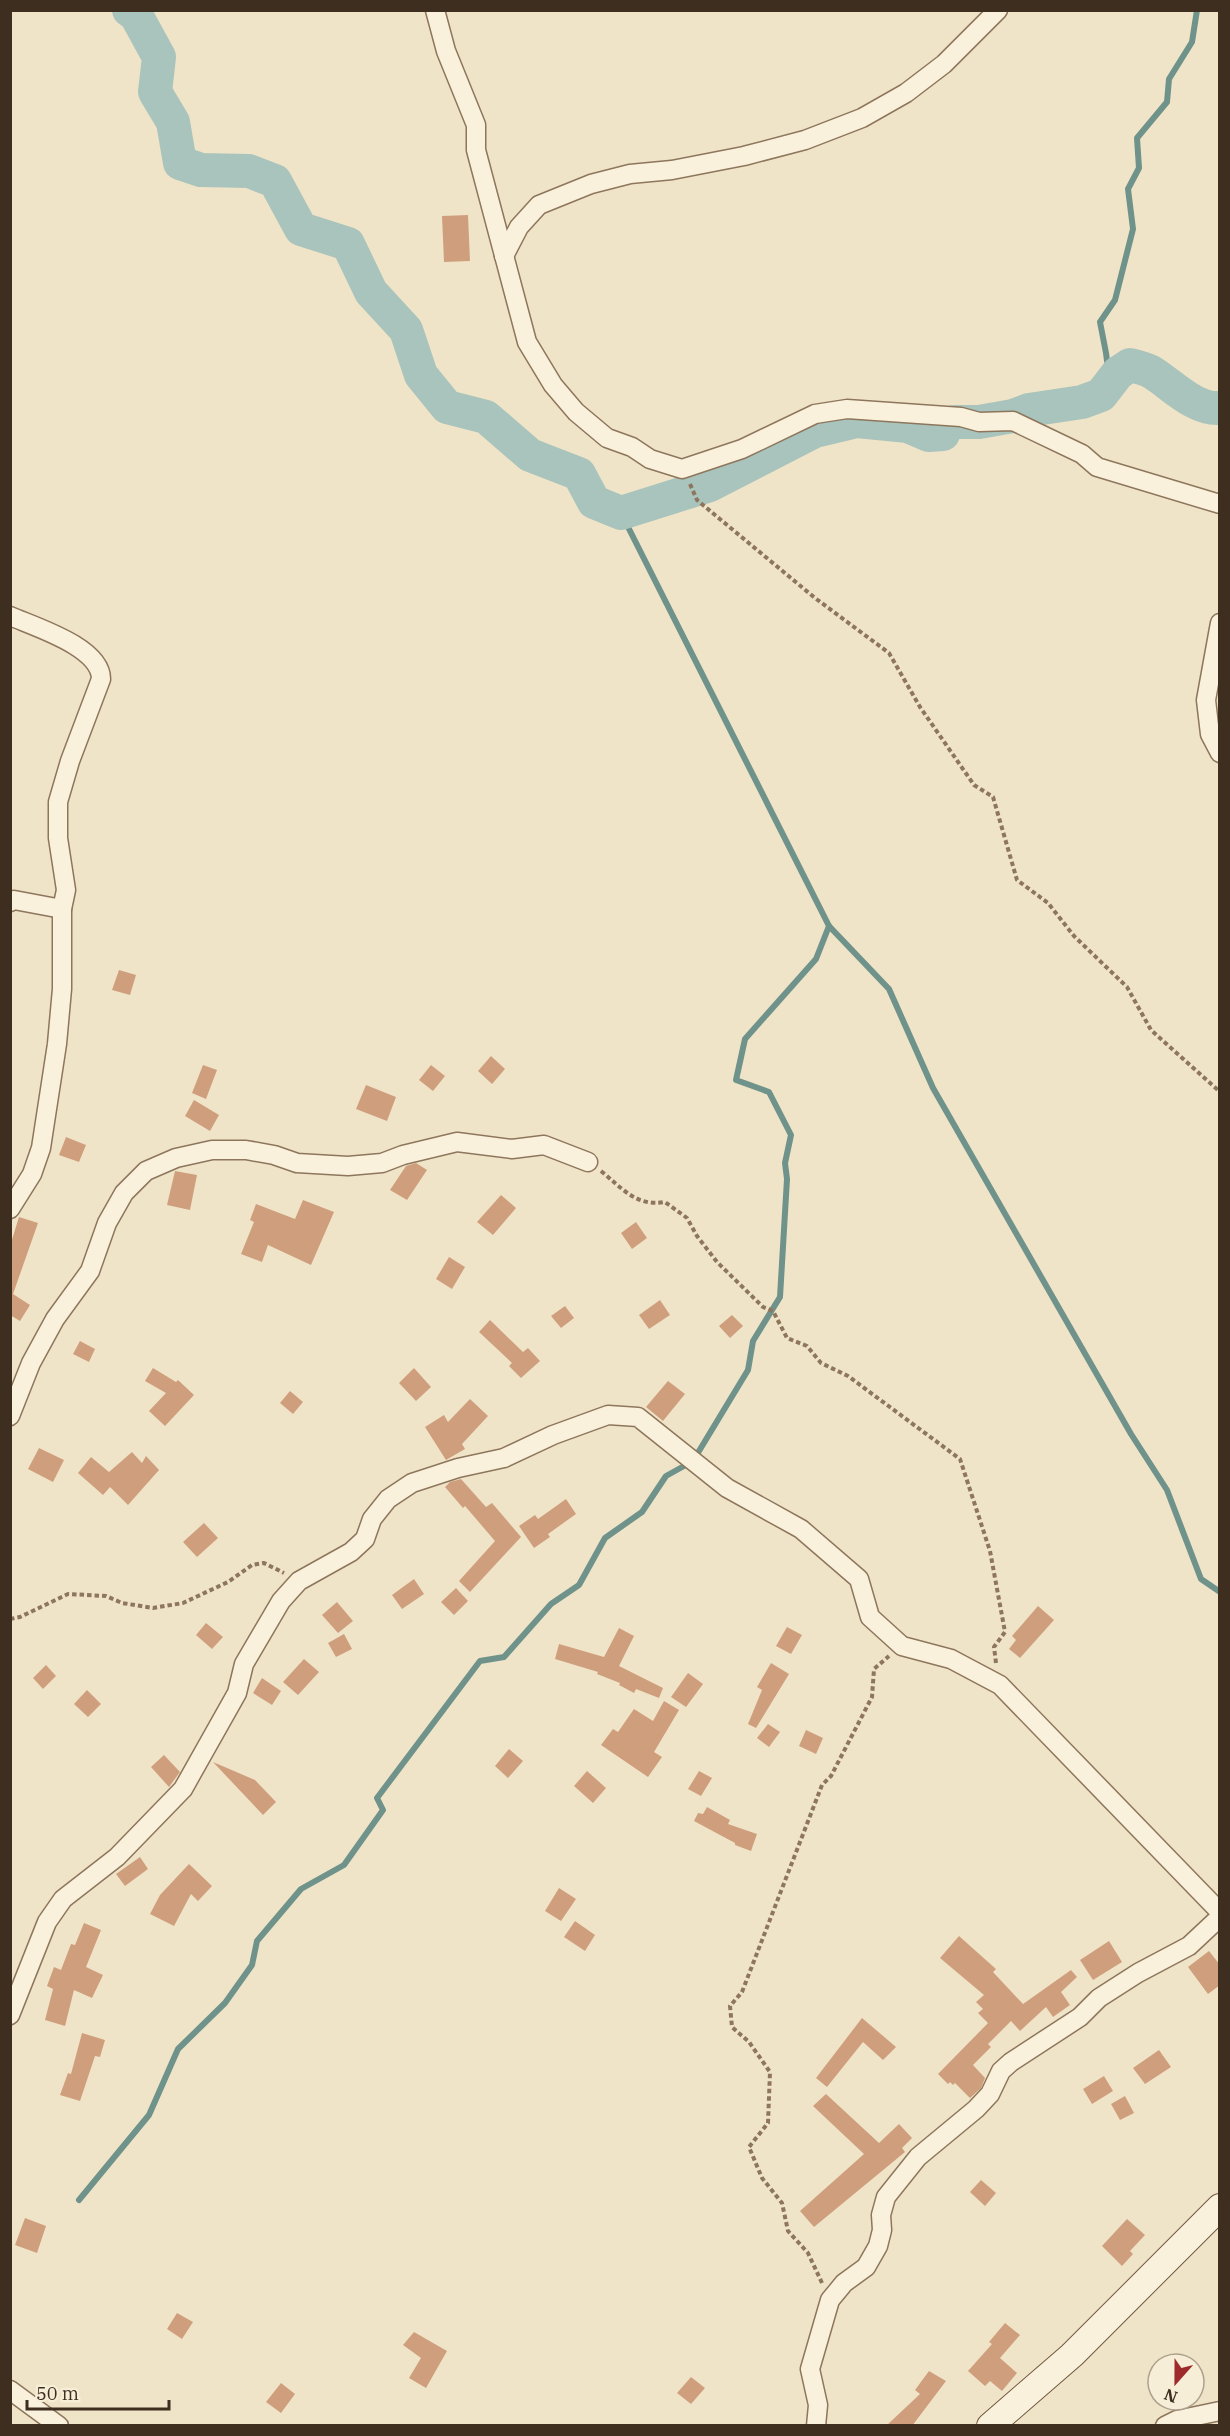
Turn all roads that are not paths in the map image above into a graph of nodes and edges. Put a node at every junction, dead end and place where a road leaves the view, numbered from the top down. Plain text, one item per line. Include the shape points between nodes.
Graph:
1 (435, 10) edge
2 (998, 10) edge
3 (504, 256) junction
4 (1220, 504) edge
5 (10, 616) edge
6 (1220, 623) edge
7 (1220, 753) edge
8 (10, 902) edge
9 (62, 909) junction
10 (588, 1161) road end
11 (10, 1209) edge
12 (10, 1416) edge
13 (1220, 1912) edge
14 (1220, 1917) edge
15 (10, 2014) edge
16 (1220, 2207) edge
17 (10, 2390) edge
18 (1220, 2411) edge
19 (59, 2426) edge
20 (816, 2426) edge
21 (990, 2426) edge
22 (1165, 2426) edge

1 - 3 street via 446,51 476,125 476,150
2 - 3 street via 944,64 906,93 862,118 805,140 744,156 591,184 539,205 519,227
3 - 4 street via 527,342 553,386 607,438 650,459 682,468 742,449 815,414 847,409 961,417 979,422 1013,421 1082,454 1098,467
5 - 9 street via 78,645 101,671 58,802 58,838 66,890
6 - 7 street via 1206,700 1210,734
8 - 9 street
9 - 11 street via 63,989 46,1121 32,1174
10 - 12 street via 544,1145 512,1149 457,1142 382,1162 348,1166 297,1163 246,1150 212,1150 177,1158 146,1172 124,1193 107,1223 90,1271 55,1319 31,1363
13 - 15 street via 1000,1685 951,1659 902,1646 870,1617 859,1579 801,1529 727,1488 638,1417 608,1415 504,1458 412,1483 388,1499 372,1519 365,1539 351,1552 299,1581 280,1601 244,1664 237,1693 183,1789 117,1857 63,1899 47,1922
14 - 20 street via 1189,1946 1099,1998 1080,2018 1011,2062 1001,2071 990,2094 918,2157 886,2197 878,2246 866,2267 844,2283 830,2300 810,2369 818,2405
16 - 21 street via 1072,2355
17 - 19 street
18 - 22 street

